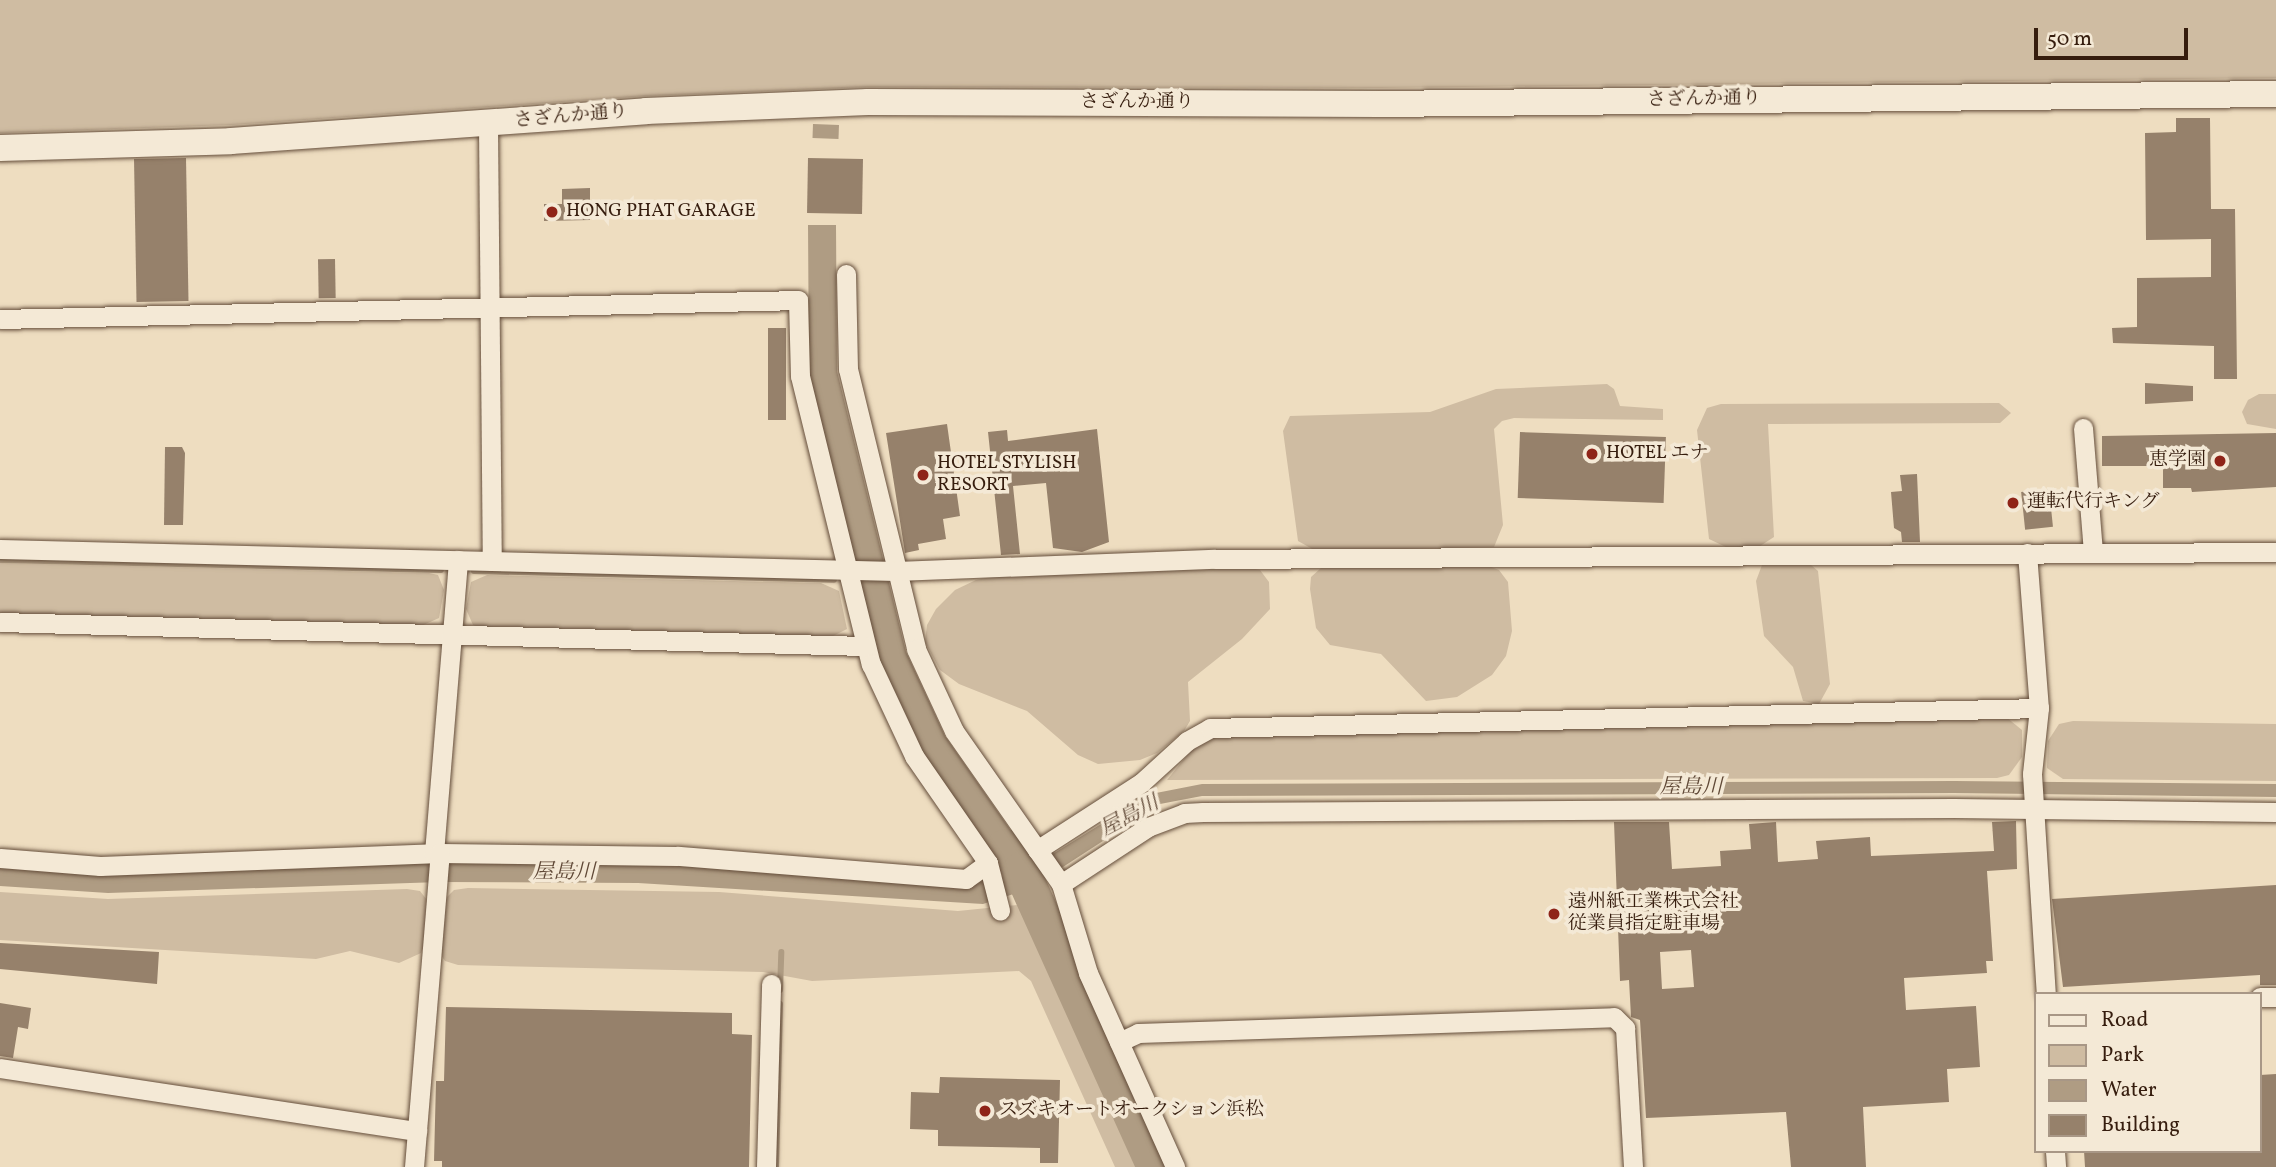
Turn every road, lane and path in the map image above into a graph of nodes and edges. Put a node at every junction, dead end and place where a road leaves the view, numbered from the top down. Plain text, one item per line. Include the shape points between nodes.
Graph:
1 (2276, 94) edge
2 (488, 124) junction
3 (0, 148) edge
4 (846, 274) dead end
5 (491, 307) junction
6 (0, 319) edge
7 (2083, 428) dead end
8 (0, 549) edge
9 (2276, 552) edge
10 (2093, 553) junction
11 (2027, 554) junction
12 (458, 560) junction
13 (492, 561) junction
14 (850, 570) junction
15 (891, 571) junction
16 (0, 622) edge
17 (452, 635) junction
18 (866, 646) junction
19 (2039, 708) junction
20 (2034, 805) junction
21 (2276, 812) edge
22 (1039, 853) junction
23 (438, 855) junction
24 (0, 858) edge
25 (991, 869) junction
26 (1058, 880) junction
27 (1000, 908) dead end
28 (771, 984) dead end
29 (2046, 992) edge
30 (1119, 1042) junction
31 (0, 1068) edge
32 (416, 1131) junction
33 (414, 1167) edge
34 (766, 1167) edge
35 (1175, 1167) edge
36 (1633, 1167) edge

1 - 2 street, さざんか通り via 1380,104 868,102
2 - 3 street, さざんか通り via 231,141
2 - 5 street
4 - 15 street via 848,369
5 - 6 street
5 - 13 street
5 - 14 street via 798,300 800,376
7 - 10 street
8 - 12 street
9 - 10 street
10 - 11 street
11 - 15 street via 1215,559
11 - 19 street
12 - 13 street
12 - 17 street
13 - 14 street
14 - 15 street
14 - 18 street
15 - 22 street via 939,705
16 - 17 street
17 - 18 street
17 - 23 street
18 - 25 street via 883,696 914,756
19 - 20 street via 2032,774
19 - 22 street via 1210,728 1186,741 1140,783
20 - 21 street
20 - 26 street via 1193,813 1148,827
20 - 29 street
22 - 26 street
23 - 24 street via 100,866
23 - 25 street via 677,856 966,879
23 - 32 street
25 - 27 street
26 - 30 street via 1088,973
28 - 34 street via 762,1015
30 - 35 street
30 - 36 street via 1138,1033 1614,1017 1625,1028
31 - 32 street
32 - 33 street

